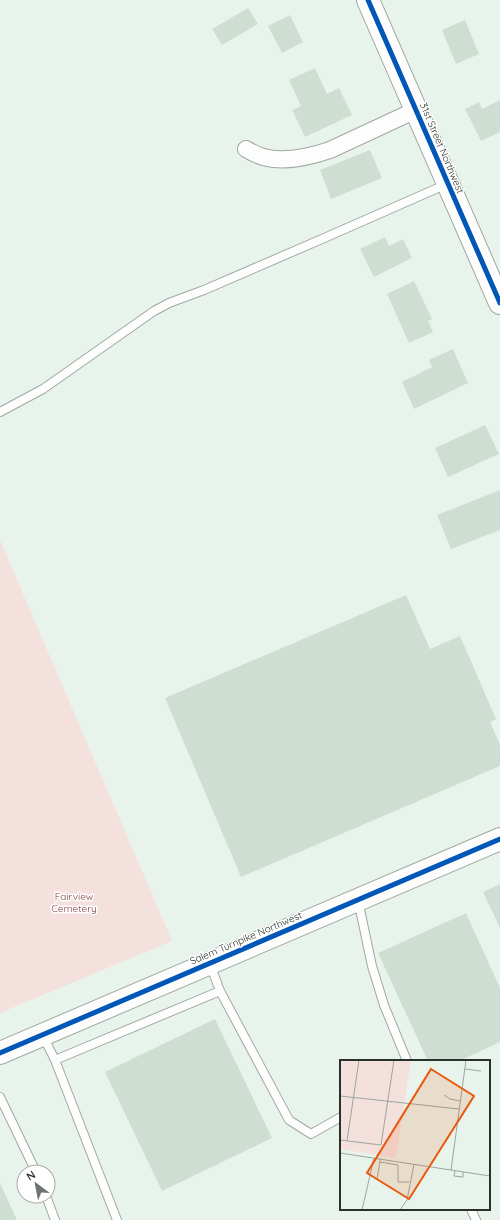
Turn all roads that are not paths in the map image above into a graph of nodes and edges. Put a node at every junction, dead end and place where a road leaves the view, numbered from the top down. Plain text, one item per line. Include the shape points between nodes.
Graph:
1 (368, 0) edge
2 (416, 110) junction
3 (246, 149) dead end
4 (447, 184) junction
5 (500, 303) edge
6 (0, 412) edge
7 (500, 839) edge
8 (358, 900) junction
9 (209, 964) junction
10 (220, 991) junction
11 (42, 1034) junction
12 (0, 1052) edge
13 (55, 1060) junction
14 (406, 1060) edge
15 (0, 1097) edge
16 (340, 1118) edge
17 (32, 1164) edge
18 (49, 1204) edge
19 (472, 1210) edge
20 (55, 1220) edge
21 (117, 1220) edge
22 (476, 1220) edge

1 - 2 street, 31st Street Northwest
2 - 3 street via 315,155 284,160 263,157
2 - 4 street, 31st Street Northwest
4 - 5 street, 31st Street Northwest
4 - 6 lane via 169,303 43,389
7 - 8 street, Salem Turnpike Northwest
8 - 9 street, Salem Turnpike Northwest
8 - 14 lane via 372,966 392,1028
9 - 10 lane
9 - 11 street, Salem Turnpike Northwest
10 - 13 lane
10 - 16 lane via 289,1120 311,1134
11 - 12 street, Salem Turnpike Northwest
11 - 13 lane
13 - 21 lane
15 - 17 lane
18 - 20 lane
19 - 22 lane

